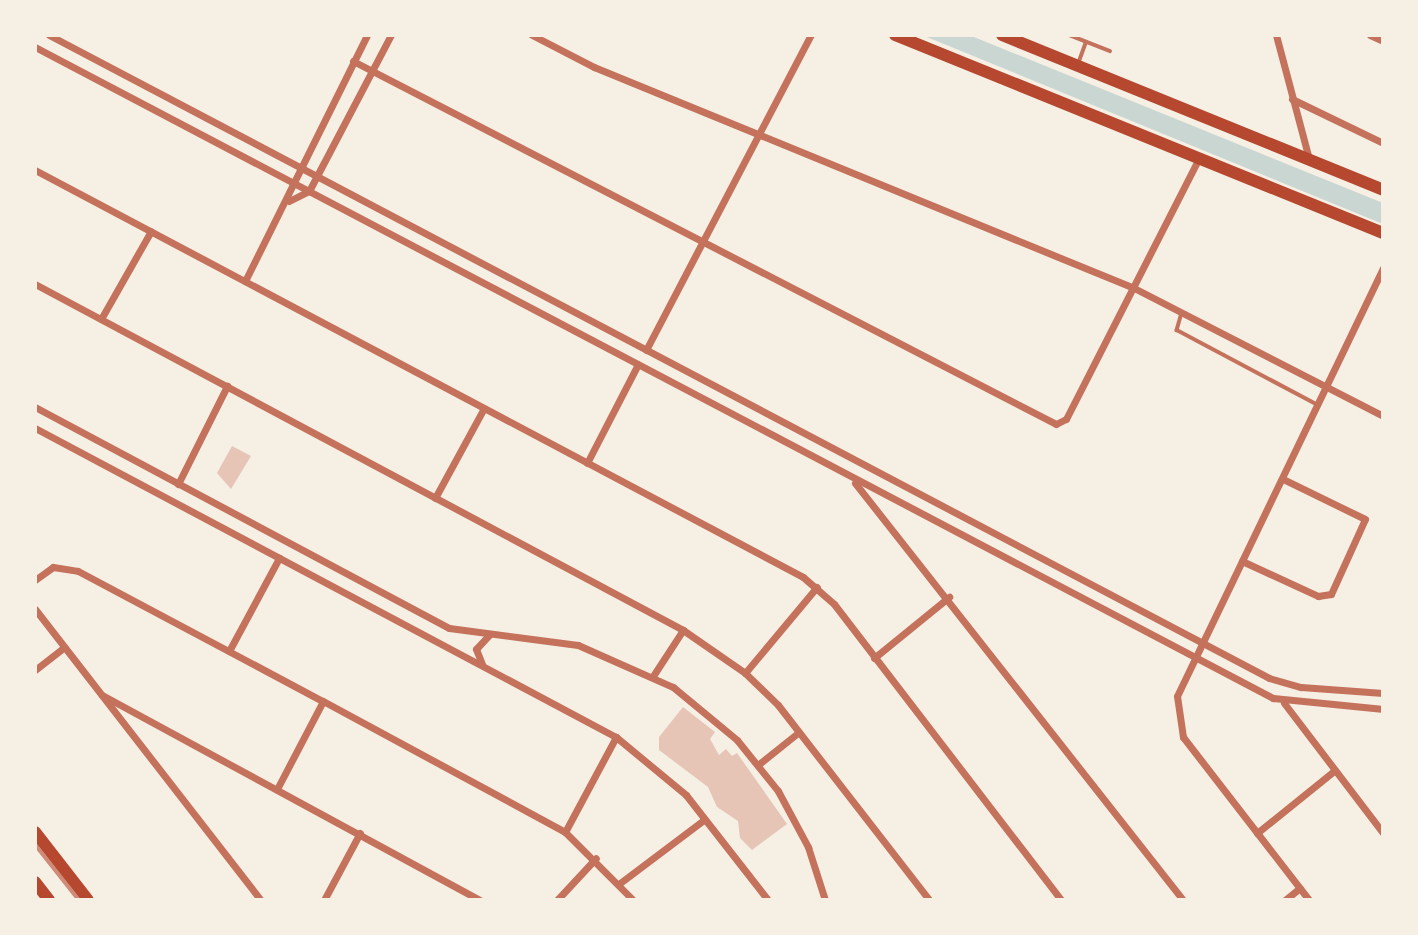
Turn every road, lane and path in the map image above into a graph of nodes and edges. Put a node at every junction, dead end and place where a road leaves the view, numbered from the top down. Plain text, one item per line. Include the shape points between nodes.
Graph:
1 (49, 35) edge
2 (367, 35) edge
3 (391, 35) edge
4 (532, 35) edge
5 (811, 35) edge
6 (895, 35) edge
7 (1002, 35) edge
8 (1069, 35) edge
9 (1276, 35) edge
10 (1370, 35) edge
11 (1383, 41) edge
12 (1086, 42) junction
13 (35, 47) edge
14 (1110, 51) dead end
15 (354, 61) junction
16 (1077, 66) junction
17 (373, 71) junction
18 (1292, 99) junction
19 (173, 100) junction
20 (165, 116) junction
21 (759, 134) junction
22 (1383, 143) edge
23 (1198, 160) junction
24 (1310, 162) junction
25 (300, 167) junction
26 (35, 170) edge
27 (317, 176) junction
28 (292, 182) junction
29 (1383, 190) edge
30 (309, 191) junction
31 (289, 201) junction
32 (383, 211) junction
33 (375, 226) junction
34 (151, 231) junction
35 (1383, 233) edge
36 (704, 238) junction
37 (1383, 268) edge
38 (245, 281) junction
39 (35, 284) edge
40 (1134, 288) junction
41 (1182, 313) junction
42 (101, 319) junction
43 (646, 350) junction
44 (638, 364) junction
45 (707, 382) junction
46 (227, 386) junction
47 (1327, 388) junction
48 (699, 397) junction
49 (1318, 405) junction
50 (35, 407) edge
51 (484, 408) junction
52 (46, 413) junction
53 (1383, 416) edge
54 (37, 429) edge
55 (587, 463) junction
56 (1283, 479) junction
57 (852, 480) junction
58 (178, 484) junction
59 (435, 498) junction
60 (279, 558) junction
61 (1242, 561) junction
62 (334, 566) junction
63 (35, 580) edge
64 (325, 583) junction
65 (817, 587) junction
66 (949, 597) junction
67 (35, 609) edge
68 (683, 630) junction
69 (490, 635) junction
70 (1199, 641) junction
71 (64, 647) junction
72 (229, 651) junction
73 (1192, 656) junction
74 (874, 657) junction
75 (488, 669) junction
76 (35, 670) edge
77 (746, 673) junction
78 (653, 676) junction
79 (1383, 693) edge
80 (102, 695) junction
81 (323, 701) junction
82 (1284, 702) junction
83 (1383, 709) edge
84 (799, 733) junction
85 (616, 737) junction
86 (758, 764) junction
87 (1335, 770) junction
88 (277, 789) junction
89 (705, 819) junction
90 (35, 832) edge
91 (565, 832) junction
92 (360, 833) junction
93 (1257, 833) junction
94 (1383, 833) edge
95 (596, 858) junction
96 (35, 882) edge
97 (620, 883) junction
98 (1300, 888) junction
99 (1058, 897) edge
100 (49, 900) edge
101 (88, 900) edge
102 (261, 900) edge
103 (324, 900) edge
104 (481, 900) edge
105 (557, 900) edge
106 (633, 900) edge
107 (768, 900) edge
108 (825, 900) edge
109 (929, 900) edge
110 (1047, 900) edge
111 (1183, 900) edge
112 (1286, 900) edge
113 (1309, 900) edge

1 - 19 street
2 - 15 street
3 - 17 street
4 - 21 street
5 - 21 street
6 - 23 main road
7 - 16 main road
8 - 12 lane
9 - 18 street
10 - 11 street
12 - 14 lane
12 - 16 lane
13 - 20 street
15 - 17 street
15 - 25 street
16 - 24 main road
17 - 27 street
17 - 36 street
18 - 22 street
18 - 24 street
19 - 20 street
19 - 25 street
20 - 28 street
21 - 36 street
21 - 40 street
23 - 35 main road
23 - 40 street
24 - 29 main road
25 - 27 street
25 - 28 street
26 - 34 street
27 - 30 street
27 - 32 street
28 - 30 street
28 - 31 street
30 - 31 street
30 - 33 street
31 - 38 street
32 - 33 street
32 - 43 street
33 - 44 street
34 - 38 street
34 - 42 street
36 - 40 street via 1056,424 1066,419
36 - 43 street
37 - 47 street
38 - 51 street
39 - 42 street
40 - 41 street
41 - 47 street
41 - 49 lane via 1177,330
42 - 46 street
43 - 45 street
44 - 48 street
44 - 55 street
45 - 48 street
45 - 70 street
46 - 58 street
46 - 59 street
47 - 49 street
47 - 53 street
48 - 57 street
49 - 56 street
50 - 52 street
51 - 55 street
51 - 59 street
52 - 54 street
52 - 58 street
54 - 60 street
55 - 65 street
56 - 61 street
56 - 61 street via 1365,519 1331,594 1318,596
57 - 66 street
57 - 73 street
58 - 62 street
59 - 68 street
60 - 64 street
60 - 72 street
61 - 70 street
62 - 64 street
62 - 69 street via 449,628
63 - 72 street via 52,568 78,571
64 - 75 street
65 - 74 street
65 - 77 street
66 - 74 street
66 - 111 street
67 - 71 street
68 - 77 street
68 - 78 street
69 - 75 street via 476,649
69 - 78 street via 578,645
70 - 73 street
70 - 79 street via 1283,684
71 - 76 street
71 - 80 street
72 - 81 street
73 - 82 street
73 - 93 street via 1177,696 1183,737
74 - 99 street
75 - 85 street
77 - 84 street
78 - 86 street via 716,719
80 - 88 street
80 - 102 street
81 - 88 street
81 - 91 street
82 - 83 street
82 - 87 street
84 - 86 street
84 - 109 street
85 - 89 street via 664,772
85 - 91 street
86 - 108 street via 797,822
87 - 93 street
87 - 94 street
88 - 92 street
89 - 97 street
89 - 107 street
90 - 101 main road
91 - 95 street
92 - 103 street
92 - 104 street
93 - 98 street
95 - 97 street
95 - 105 street
96 - 100 main road
97 - 106 street
98 - 112 street
98 - 113 street
99 - 110 street

